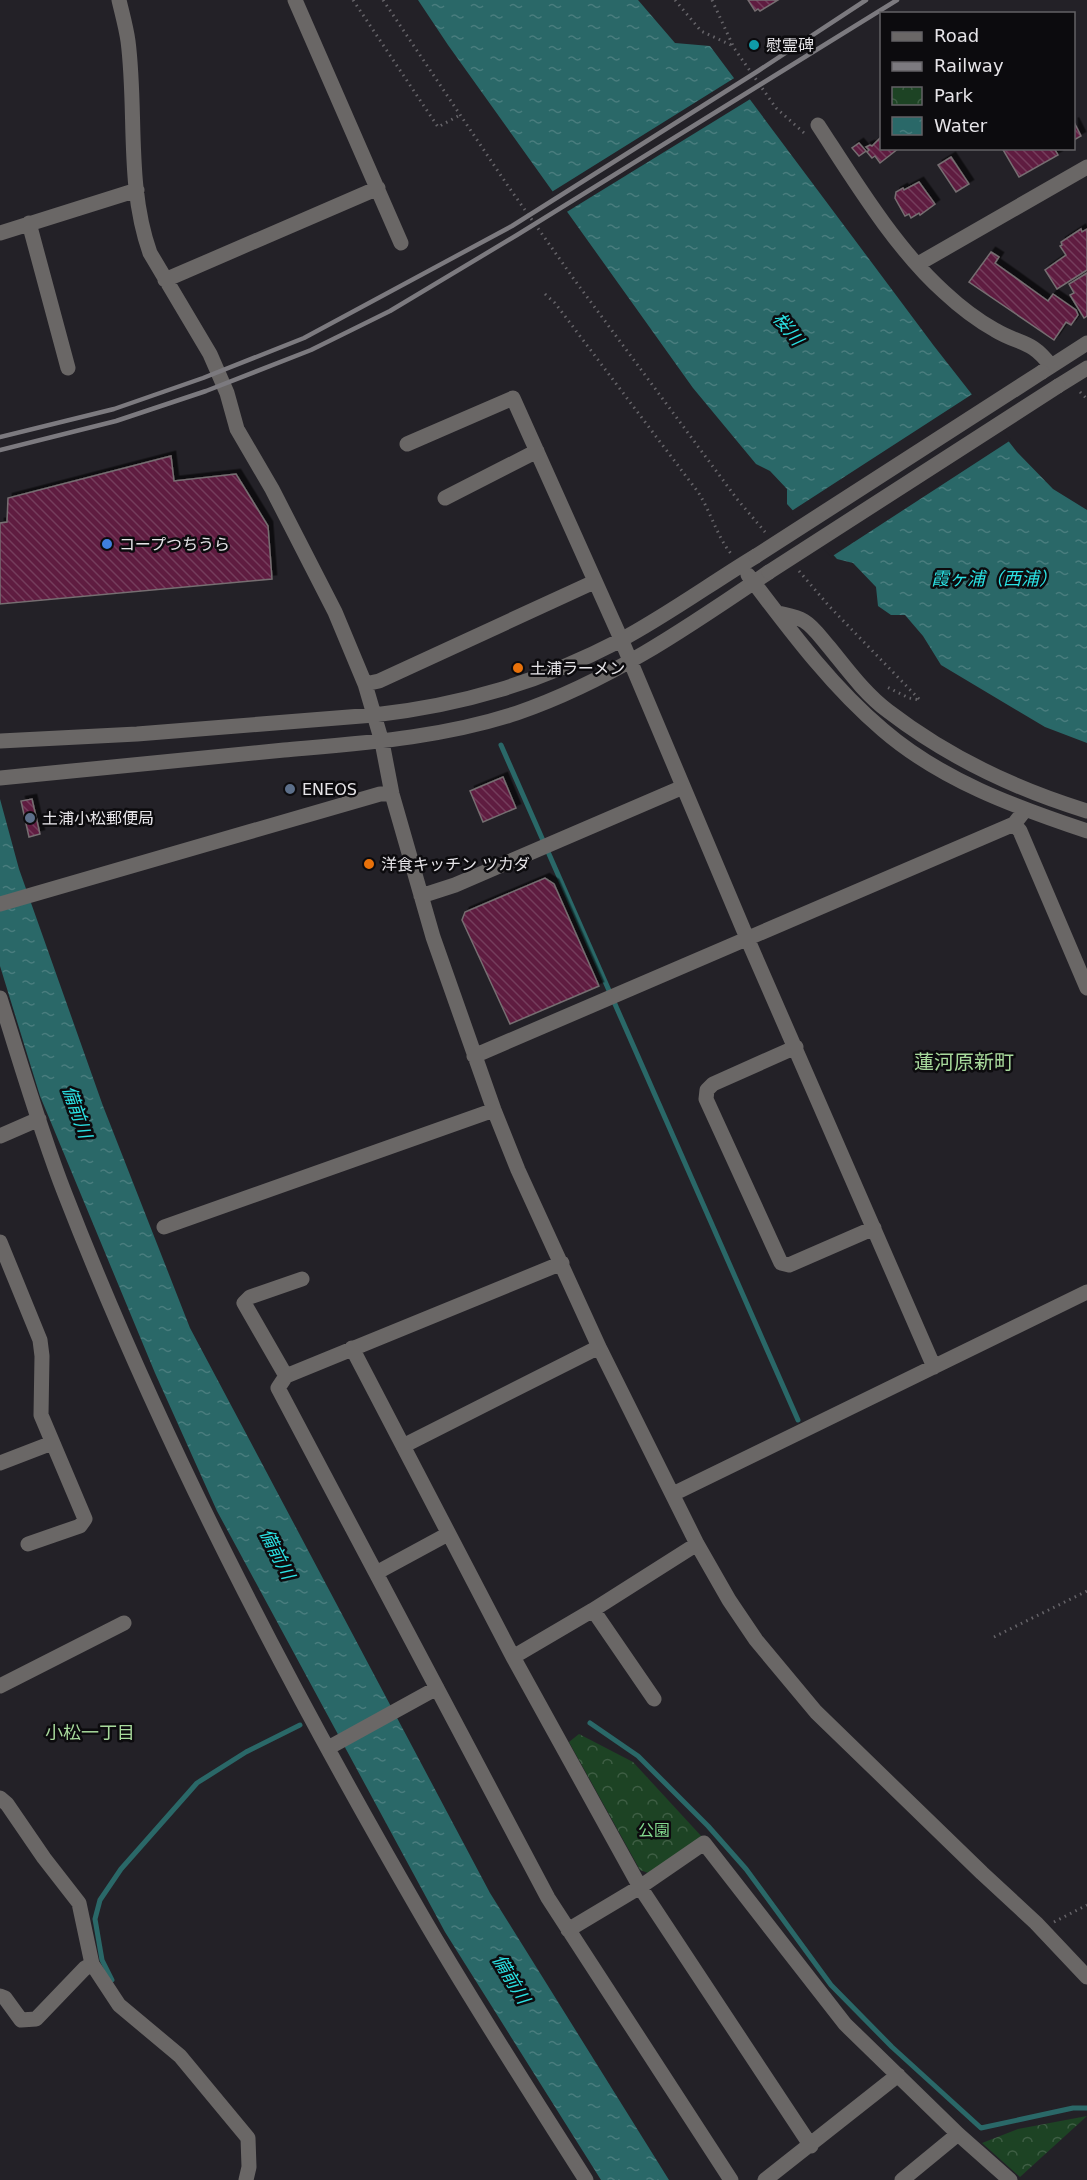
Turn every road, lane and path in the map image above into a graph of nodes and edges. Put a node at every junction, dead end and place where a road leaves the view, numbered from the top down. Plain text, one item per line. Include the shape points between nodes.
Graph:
1 (118, 0) edge
2 (295, 0) edge
3 (353, 0) edge
4 (383, 0) edge
5 (675, 0) edge
6 (712, 0) edge
7 (733, 46) junction
8 (460, 115) junction
9 (813, 131) joint
10 (1087, 167) edge
11 (378, 188) junction
12 (137, 190) junction
13 (28, 224) junction
14 (0, 233) edge
15 (401, 243) dead end
16 (918, 264) junction
17 (165, 280) junction
18 (545, 294) dead end
19 (1087, 342) edge
20 (68, 368) dead end
21 (1087, 368) edge
22 (1047, 369) junction
23 (1080, 392) dead end
24 (1087, 399) edge
25 (407, 444) dead end
26 (537, 451) junction
27 (445, 498) dead end
28 (769, 536) dead end
29 (792, 563) dead end
30 (741, 565) junction
31 (594, 582) junction
32 (754, 582) junction
33 (778, 613) junction
34 (621, 639) junction
35 (630, 663) junction
36 (877, 683) dead end
37 (364, 684) junction
38 (374, 715) junction
39 (0, 741) edge
40 (382, 742) junction
41 (0, 778) edge
42 (683, 787) junction
43 (392, 795) junction
44 (1025, 810) junction
45 (1087, 812) edge
46 (1014, 824) junction
47 (1087, 831) edge
48 (421, 896) junction
49 (0, 904) edge
50 (747, 938) junction
51 (1087, 988) edge
52 (0, 998) edge
53 (796, 1047) junction
54 (474, 1056) junction
55 (494, 1110) junction
56 (39, 1119) junction
57 (0, 1136) edge
58 (164, 1227) dead end
59 (874, 1228) junction
60 (0, 1242) edge
61 (562, 1263) junction
62 (302, 1279) dead end
63 (1087, 1292) edge
64 (599, 1347) junction
65 (352, 1348) junction
66 (934, 1367) junction
67 (286, 1376) junction
68 (52, 1443) junction
69 (403, 1446) junction
70 (0, 1463) edge
71 (673, 1494) junction
72 (448, 1534) junction
73 (28, 1544) dead end
74 (697, 1544) junction
75 (376, 1573) junction
76 (1087, 1591) edge
77 (593, 1610) junction
78 (124, 1623) dead end
79 (994, 1637) dead end
80 (513, 1657) junction
81 (0, 1686) edge
82 (437, 1688) junction
83 (654, 1699) dead end
84 (331, 1746) junction
85 (0, 1798) edge
86 (640, 1887) junction
87 (1087, 1905) edge
88 (568, 1930) junction
89 (1043, 1930) junction
90 (93, 1964) junction
91 (1087, 1977) edge
92 (0, 1996) edge
93 (898, 2075) junction
94 (958, 2134) junction
95 (811, 2146) junction
96 (246, 2180) edge
97 (586, 2180) edge
98 (731, 2180) edge
99 (765, 2180) edge
100 (902, 2180) edge
101 (1010, 2180) edge

1 - 12 street via 128,42
2 - 11 street
3 - 8 path via 438,127
4 - 8 path
5 - 7 path via 701,31
6 - 7 path
7 - 9 path via 776,108
8 - 28 path via 583,291 737,499
9 - 16 street
10 - 16 street
11 - 15 street
11 - 17 street
12 - 13 street
12 - 17 street via 150,253
13 - 14 street
13 - 20 street
16 - 22 street via 977,319 1033,347
17 - 37 street via 210,354 237,429 335,612
18 - 30 path via 698,492 724,545
19 - 22 street
21 - 32 street, bridge
22 - 30 street, bridge
23 - 24 path
25 - 26 street via 513,398
26 - 27 street
26 - 31 street
29 - 36 path via 920,700
30 - 32 street
30 - 34 street
31 - 34 street
31 - 37 street via 379,681
32 - 33 street
32 - 35 street
33 - 44 street via 835,682 884,730 915,754 960,780
33 - 45 street via 803,620 813,628 885,709 925,738 1011,783
34 - 35 street
34 - 38 street via 551,673 507,689 406,712
35 - 40 street via 594,682 517,712 445,732
35 - 42 street
37 - 38 street
38 - 39 street
38 - 40 street
40 - 41 street
40 - 43 street
42 - 48 street
42 - 50 street
43 - 48 street
43 - 49 street via 380,794
44 - 46 street
44 - 47 street
46 - 50 street
46 - 51 street
48 - 54 street
50 - 53 street
50 - 54 street
52 - 56 street
53 - 59 street
53 - 59 street via 713,1084 706,1099 781,1263 789,1265
54 - 55 street
55 - 58 street
55 - 61 street
56 - 57 street
56 - 84 street via 101,1281 193,1489
59 - 66 street
60 - 68 street via 40,1340 41,1415
61 - 64 street
61 - 65 street
62 - 67 street via 250,1297 244,1303
63 - 66 street
64 - 69 street
64 - 71 street
65 - 67 street
65 - 69 street
66 - 71 street
67 - 75 street via 278,1388
68 - 70 street
68 - 73 street via 85,1519 80,1526
69 - 72 street
71 - 74 street
72 - 75 street
72 - 80 street
74 - 77 street
74 - 89 street via 756,1640 816,1712
75 - 82 street
76 - 79 path
77 - 80 street
77 - 83 street
78 - 81 street
80 - 86 street
82 - 84 street
82 - 88 street
84 - 97 street via 423,1918
85 - 90 street via 79,1903
86 - 88 street
86 - 93 street via 704,1843 845,2024
86 - 95 street
87 - 89 path
88 - 98 street
89 - 91 street
90 - 92 street via 36,2019 21,2020
90 - 96 street via 119,2005 180,2056 248,2138
93 - 94 street
93 - 95 street
94 - 100 street
94 - 101 street
95 - 99 street

